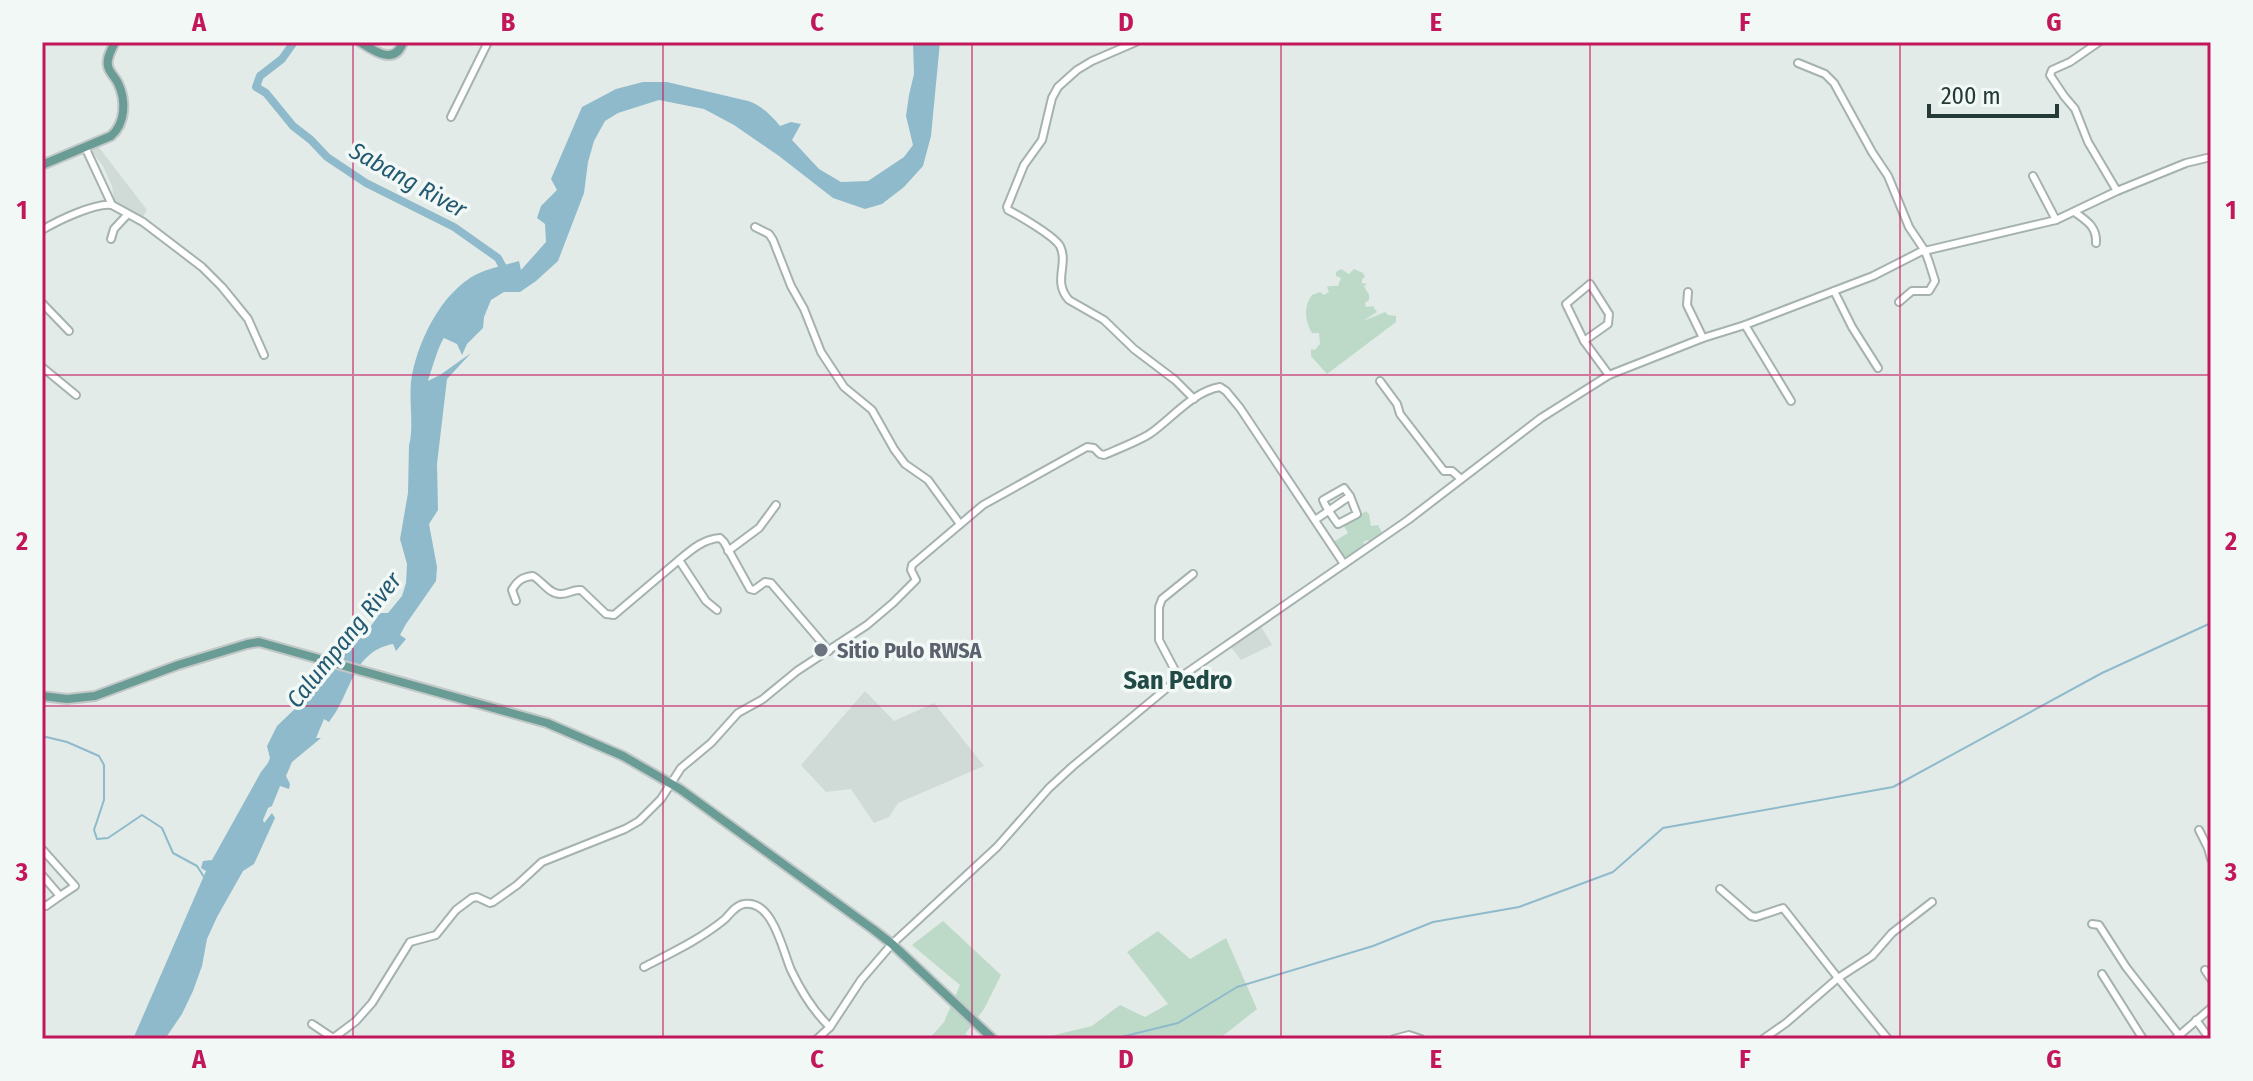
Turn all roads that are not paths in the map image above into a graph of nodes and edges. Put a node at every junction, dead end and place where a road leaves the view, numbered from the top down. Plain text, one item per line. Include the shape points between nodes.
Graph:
1 (115, 42) edge
2 (360, 42) edge
3 (403, 42) edge
4 (488, 42) edge
5 (1136, 42) edge
6 (2099, 42) edge
7 (1798, 63) dead end
8 (451, 117) dead end
9 (85, 147) junction
10 (2211, 157) edge
11 (42, 165) edge
12 (2033, 176) dead end
13 (2117, 191) junction
14 (112, 205) junction
15 (2076, 213) junction
16 (127, 215) junction
17 (2056, 220) junction
18 (755, 227) dead end
19 (42, 230) edge
20 (111, 239) dead end
21 (2096, 243) dead end
22 (1925, 251) junction
23 (1834, 291) junction
24 (1688, 292) dead end
25 (1899, 302) dead end
26 (42, 303) edge
27 (1745, 325) junction
28 (69, 331) dead end
29 (1703, 338) junction
30 (1584, 341) junction
31 (264, 355) dead end
32 (42, 367) edge
33 (1878, 368) dead end
34 (1609, 375) junction
35 (1380, 381) dead end
36 (76, 395) dead end
37 (1194, 399) junction
38 (1791, 401) dead end
39 (1461, 479) junction
40 (1350, 496) junction
41 (776, 505) dead end
42 (1329, 510) junction
43 (1315, 520) junction
44 (960, 524) junction
45 (728, 551) junction
46 (679, 560) junction
47 (1344, 564) junction
48 (1193, 574) dead end
49 (516, 601) dead end
50 (717, 610) dead end
51 (829, 651) junction
52 (1179, 678) junction
53 (42, 696) edge
54 (672, 783) junction
55 (2199, 830) dead end
56 (42, 849) edge
57 (2211, 859) edge
58 (42, 875) edge
59 (1720, 889) dead end
60 (60, 896) junction
61 (1932, 902) dead end
62 (42, 903) edge
63 (2092, 924) dead end
64 (892, 944) junction
65 (644, 967) dead end
66 (2205, 970) dead end
67 (2102, 974) dead end
68 (1838, 978) junction
69 (2211, 979) edge
70 (2211, 1008) edge
71 (2196, 1020) junction
72 (312, 1024) dead end
73 (830, 1027) junction
74 (2177, 1037) edge
75 (333, 1038) edge
76 (817, 1039) edge
77 (993, 1039) edge
78 (1394, 1039) edge
79 (1421, 1039) edge
80 (1763, 1039) edge
81 (1888, 1039) edge
82 (2143, 1039) edge
83 (2210, 1039) edge

1 - 9 main road via 107,63 119,86 121,123 111,136
2 - 3 main road via 386,55 396,53
4 - 8 street
5 - 37 street via 1092,61 1058,87 1042,140 1024,165 1007,207 1059,245 1064,295 1104,320
6 - 13 street via 2050,75 2075,109
7 - 22 street via 1834,83
9 - 11 main road
9 - 14 street
10 - 13 street
12 - 17 street
13 - 15 street
14 - 16 street
14 - 19 street
15 - 17 street
15 - 21 street via 2092,225
16 - 20 street
16 - 31 street via 192,258 222,287 248,319
17 - 22 street
18 - 44 street via 773,240 821,352 844,387 872,410 905,464 928,480
22 - 23 street
22 - 25 street via 1934,286 1910,292
23 - 27 street
23 - 33 street
24 - 29 street via 1687,305
26 - 28 street
27 - 29 street
27 - 38 street
29 - 34 street
30 - 30 street via 1566,304 1590,284 1610,320
30 - 34 street
32 - 36 street
34 - 39 street
35 - 39 street via 1444,471
37 - 43 street via 1212,388 1226,391
37 - 44 street via 1142,439 1104,455 1087,447 1009,489
39 - 47 street
40 - 42 street
40 - 42 street via 1344,488 1323,500
40 - 42 street via 1357,514 1338,524
41 - 45 street via 759,528
42 - 43 street
43 - 47 street
44 - 51 street via 912,565 916,580 893,603
45 - 46 street via 715,537
45 - 51 street via 750,589 771,583
46 - 49 street via 614,615 606,614 581,590 559,595 533,576 516,583
46 - 50 street
47 - 52 street
48 - 52 street via 1159,607 1159,640
51 - 54 street via 738,713
52 - 64 street via 1049,788 997,847
53 - 54 main road via 95,696 259,642 547,723
54 - 64 main road
54 - 75 street via 639,821 542,862 493,902 472,898 436,935 410,942 372,1003
55 - 57 street
56 - 60 street via 75,886
58 - 60 street
59 - 68 street via 1751,916 1783,908
60 - 62 street via 46,906
61 - 68 street via 1872,956
63 - 74 street via 2099,925
64 - 73 street
64 - 77 main road
65 - 73 street via 714,927 736,908 754,905 768,915 802,990
66 - 69 street
67 - 82 street
68 - 80 street
68 - 81 street
70 - 71 street
71 - 74 street
71 - 83 street
72 - 75 street
73 - 76 street
78 - 79 street

